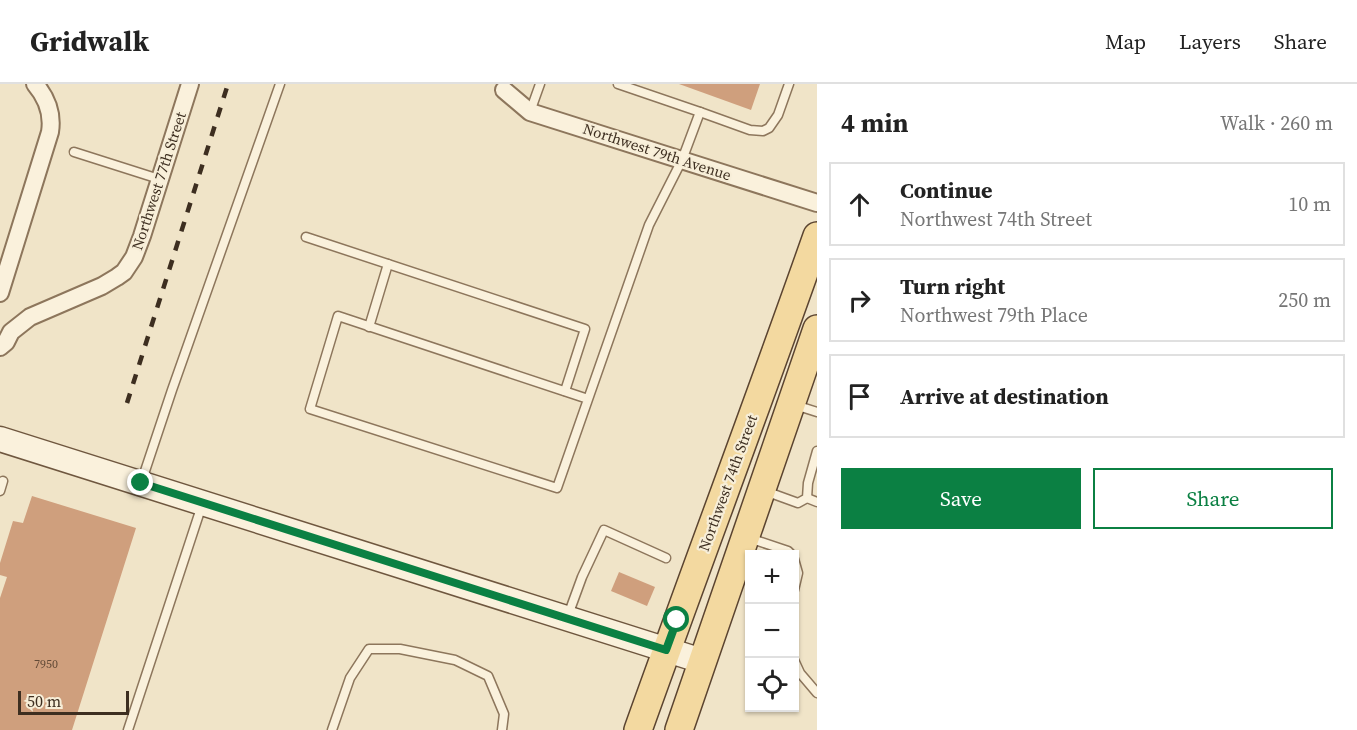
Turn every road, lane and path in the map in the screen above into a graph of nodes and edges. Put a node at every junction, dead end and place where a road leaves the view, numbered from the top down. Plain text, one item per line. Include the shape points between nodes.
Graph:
1 (35, 84) edge
2 (190, 84) edge
3 (280, 84) edge
4 (540, 84) edge
5 (618, 84) edge
6 (789, 84) edge
7 (499, 87) edge
8 (530, 112) junction
9 (700, 112) junction
10 (74, 152) dead end
11 (682, 160) junction
12 (159, 179) junction
13 (817, 203) edge
14 (817, 236) edge
15 (306, 237) dead end
16 (388, 264) junction
17 (0, 293) edge
18 (369, 327) junction
19 (817, 329) edge
20 (0, 347) edge
21 (778, 347) junction
22 (565, 391) junction
23 (588, 399) junction
24 (792, 403) junction
25 (817, 412) edge
26 (0, 439) edge
27 (817, 451) edge
28 (3, 481) dead end
29 (141, 483) junction
30 (761, 490) junction
31 (0, 491) edge
32 (807, 498) junction
33 (817, 501) edge
34 (202, 502) junction
35 (746, 537) junction
36 (785, 550) edge
37 (666, 558) dead end
38 (567, 618) junction
39 (666, 650) junction
40 (702, 661) junction
41 (799, 670) edge
42 (817, 693) edge
43 (128, 730) edge
44 (332, 730) edge
45 (502, 730) edge
46 (638, 730) edge
47 (680, 730) edge

1 - 17 street via 49,107 51,132
2 - 12 street, Northwest 77th Street
3 - 29 lane
4 - 8 lane
5 - 9 lane
6 - 9 lane via 778,115 763,131
7 - 8 street, Northwest 79th Avenue
8 - 11 street, Northwest 79th Avenue
9 - 11 lane
10 - 12 lane
11 - 13 street, Northwest 79th Avenue
11 - 23 lane via 649,225
12 - 20 street, Northwest 77th Street via 138,248 124,272 102,286 30,316
14 - 21 main road, Northwest 74th Street
15 - 16 lane
16 - 18 lane
16 - 22 lane via 585,329
18 - 22 lane
18 - 23 lane via 338,316 310,409 557,488
19 - 24 main road
21 - 24 main road via 778,377
21 - 39 main road, Northwest 74th Street
22 - 23 lane
24 - 25 lane
24 - 30 main road
26 - 29 main road
27 - 32 lane
28 - 31 lane
29 - 34 main road
30 - 32 lane via 798,503
30 - 35 main road
32 - 33 lane
34 - 38 main road
34 - 43 lane
35 - 36 lane
35 - 40 main road
37 - 38 lane via 604,530
38 - 39 main road
39 - 40 main road
39 - 46 main road, Northwest 74th Street
40 - 47 main road
41 - 42 lane
44 - 45 lane via 350,678 369,648 400,649 454,660 489,676 504,714

